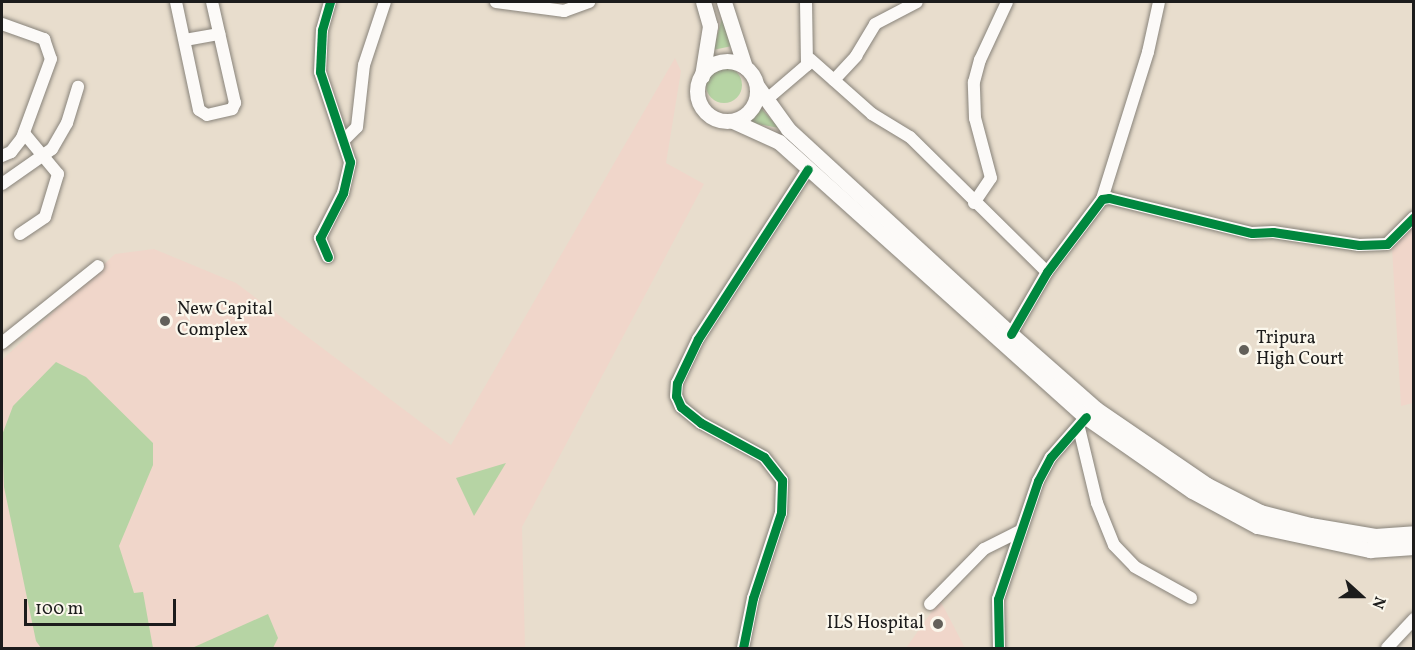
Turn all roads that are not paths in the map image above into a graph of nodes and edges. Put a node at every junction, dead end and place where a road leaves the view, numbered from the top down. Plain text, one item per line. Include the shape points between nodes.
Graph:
1 (176, 2) edge
2 (212, 2) edge
3 (330, 2) edge
4 (385, 2) edge
5 (496, 2) edge
6 (589, 2) edge
7 (703, 2) edge
8 (724, 2) edge
9 (806, 2) edge
10 (917, 2) edge
11 (1007, 2) edge
12 (1159, 2) edge
13 (536, 5) edge
14 (2, 24) edge
15 (219, 34) junction
16 (185, 40) junction
17 (810, 59) junction
18 (745, 67) junction
19 (702, 76) junction
20 (834, 80) junction
21 (757, 86) junction
22 (78, 87) dead end
23 (766, 100) junction
24 (733, 121) junction
25 (24, 133) junction
26 (344, 140) junction
27 (2, 156) edge
28 (45, 157) junction
29 (808, 169) junction
30 (2, 184) edge
31 (1101, 199) junction
32 (974, 203) junction
33 (1413, 217) edge
34 (20, 234) dead end
35 (328, 257) dead end
36 (98, 266) dead end
37 (1047, 272) junction
38 (1011, 334) junction
39 (2, 343) edge
40 (1083, 422) junction
41 (1020, 531) junction
42 (1413, 533) edge
43 (1413, 547) edge
44 (1191, 598) dead end
45 (930, 604) dead end
46 (1413, 619) edge
47 (743, 648) edge
48 (999, 648) edge
49 (1386, 648) edge

1 - 16 street
2 - 15 street
3 - 26 street via 322,30 320,72
4 - 26 street via 364,64 357,127
5 - 13 street
6 - 13 street via 564,10
7 - 19 main road via 710,26
8 - 18 main road
9 - 17 street
10 - 20 street via 881,18 856,56
11 - 32 street via 980,60 975,82 975,118 991,178
12 - 31 street via 1148,52
14 - 25 street via 34,33 49,47 48,75
15 - 16 street
15 - 16 street via 235,105 207,115 199,110
17 - 20 street
17 - 23 street
18 - 19 main road via 717,63
18 - 21 main road
19 - 24 main road via 698,86 701,105 714,118
20 - 32 street via 872,114 910,137
21 - 23 main road
21 - 24 main road via 754,104
22 - 28 street via 67,123
23 - 38 main road via 788,129
24 - 29 main road via 779,142
25 - 27 street via 11,152
25 - 28 street
26 - 35 street via 350,162 348,180 320,238
28 - 30 street
28 - 34 street via 54,166 58,181 45,217
29 - 40 main road
29 - 47 street via 698,339 676,383 681,407 701,423 764,457 782,480 781,513 753,598
31 - 33 street via 1252,233 1273,232 1359,245 1387,244
31 - 37 street
32 - 37 street
36 - 39 street
37 - 38 street
38 - 42 main road via 1096,409 1233,500 1270,514 1356,534 1394,537
40 - 41 street via 1051,457
40 - 43 main road via 1192,491 1257,526 1370,550
40 - 44 street via 1097,503 1114,545 1135,567
41 - 45 street via 984,549
41 - 48 street via 998,599
46 - 49 street

